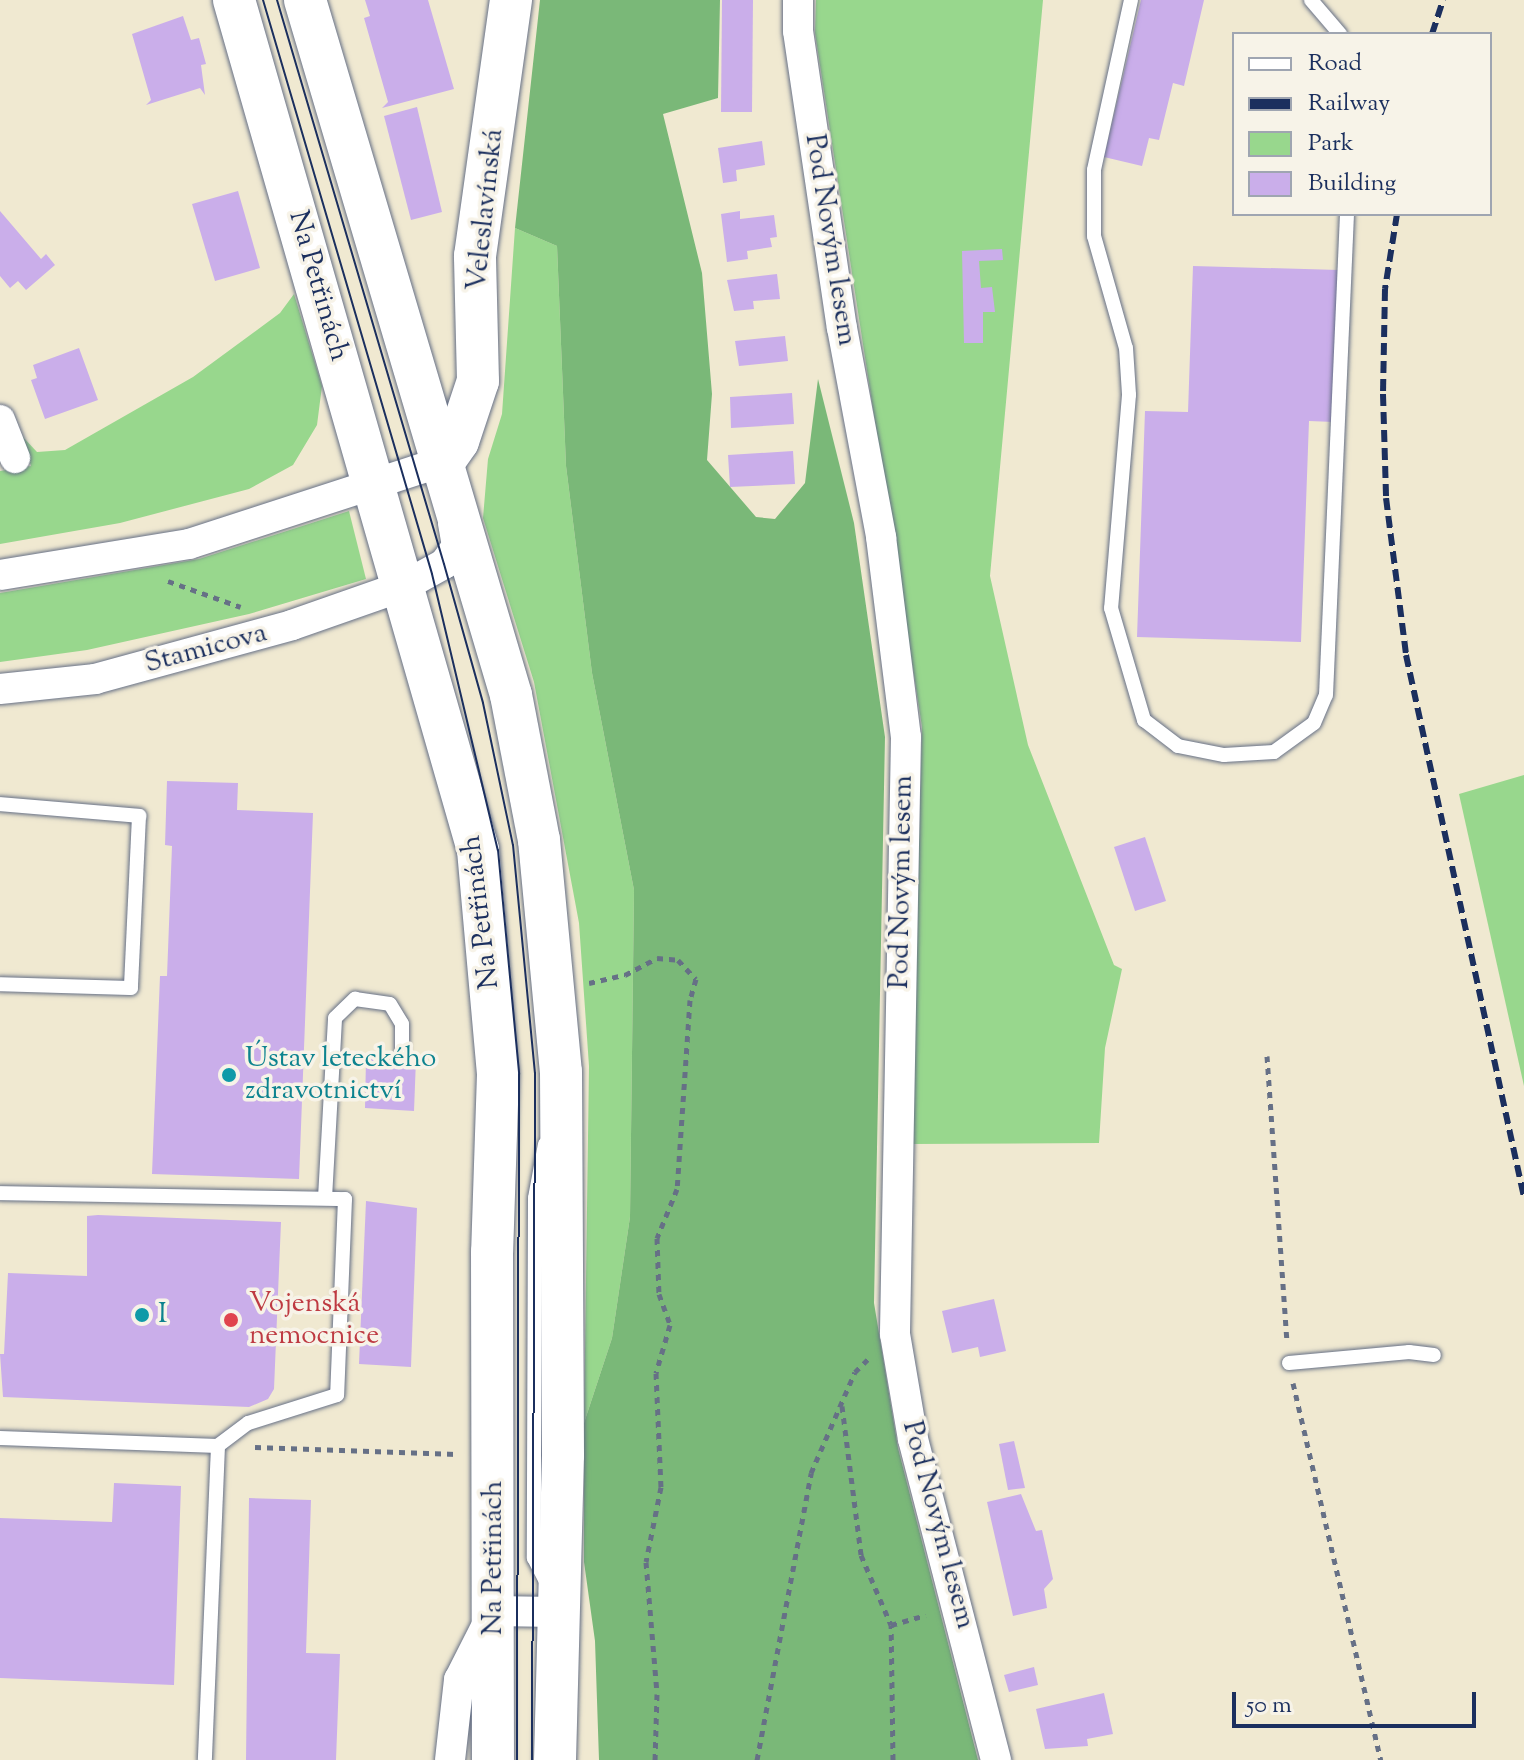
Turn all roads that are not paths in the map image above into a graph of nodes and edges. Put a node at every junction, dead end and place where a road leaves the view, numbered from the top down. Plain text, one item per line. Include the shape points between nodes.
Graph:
1 (234, 0) edge
2 (305, 0) edge
3 (511, 0) edge
4 (798, 0) edge
5 (1131, 0) edge
6 (1311, 0) edge
7 (1338, 32) edge
8 (1347, 216) edge
9 (0, 420) edge
10 (15, 458) dead end
11 (444, 461) junction
12 (375, 480) junction
13 (0, 575) edge
14 (406, 585) junction
15 (0, 689) edge
16 (0, 804) edge
17 (0, 984) edge
18 (402, 1054) dead end
19 (0, 1193) edge
20 (325, 1198) junction
21 (1434, 1355) dead end
22 (1289, 1363) dead end
23 (0, 1438) edge
24 (218, 1446) junction
25 (494, 1611) junction
26 (556, 1612) junction
27 (205, 1760) edge
28 (450, 1760) edge
29 (493, 1760) edge
30 (555, 1760) edge
31 (996, 1760) edge

1 - 12 street, Na Petřinách
2 - 11 street
3 - 11 street, Veleslavínská via 475,256 478,381 458,441
4 - 31 street, Pod Novým lesem via 842,328 881,537 906,737 893,1201 895,1334 913,1439
5 - 8 lane via 1094,170 1094,236 1126,348 1129,395 1111,608 1144,720 1178,746 1224,755 1274,752 1314,723 1326,695
6 - 7 lane
9 - 10 street
11 - 12 street
11 - 14 street, Stamicova via 457,546 432,574
11 - 26 street via 511,695 539,840 561,1072 563,1455
12 - 13 street via 189,544
12 - 14 street, Na Petřinách
14 - 15 street, Stamicova via 292,625 95,679
14 - 25 street, Na Petřinách via 478,850 498,1074 492,1252
16 - 17 lane via 139,816 131,988
18 - 20 lane via 402,1024 390,1004 355,999 335,1018
19 - 20 lane
20 - 24 lane via 345,1199 337,1395 248,1423
21 - 22 lane via 1409,1352
23 - 24 lane
24 - 27 lane
25 - 26 street
25 - 28 street via 459,1680
25 - 29 street, Na Petřinách
26 - 30 street

